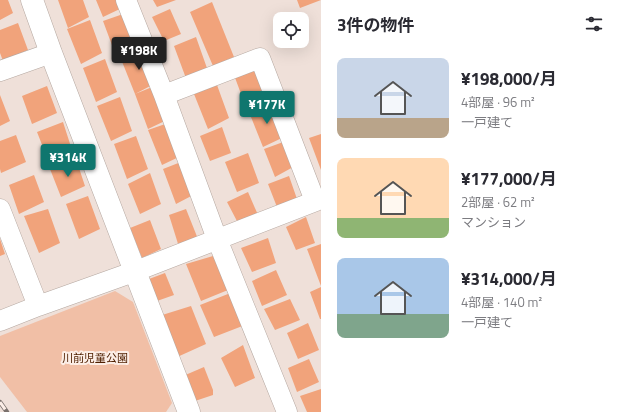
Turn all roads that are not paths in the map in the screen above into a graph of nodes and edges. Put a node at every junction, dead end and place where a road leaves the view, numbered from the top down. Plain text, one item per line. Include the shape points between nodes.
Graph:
1 (32, 0) edge
2 (126, 0) edge
3 (51, 53) junction
4 (0, 71) edge
5 (164, 95) junction
6 (318, 200) edge
7 (0, 209) edge
8 (217, 239) junction
9 (136, 271) junction
10 (38, 306) junction
11 (0, 321) edge
12 (186, 411) edge
13 (287, 412) edge

1 - 3 street
2 - 5 street
3 - 4 street
3 - 9 street
5 - 6 street via 260,58
5 - 8 street
6 - 8 street
7 - 10 street
8 - 9 street
8 - 13 street
9 - 10 street
9 - 12 street
10 - 11 street

